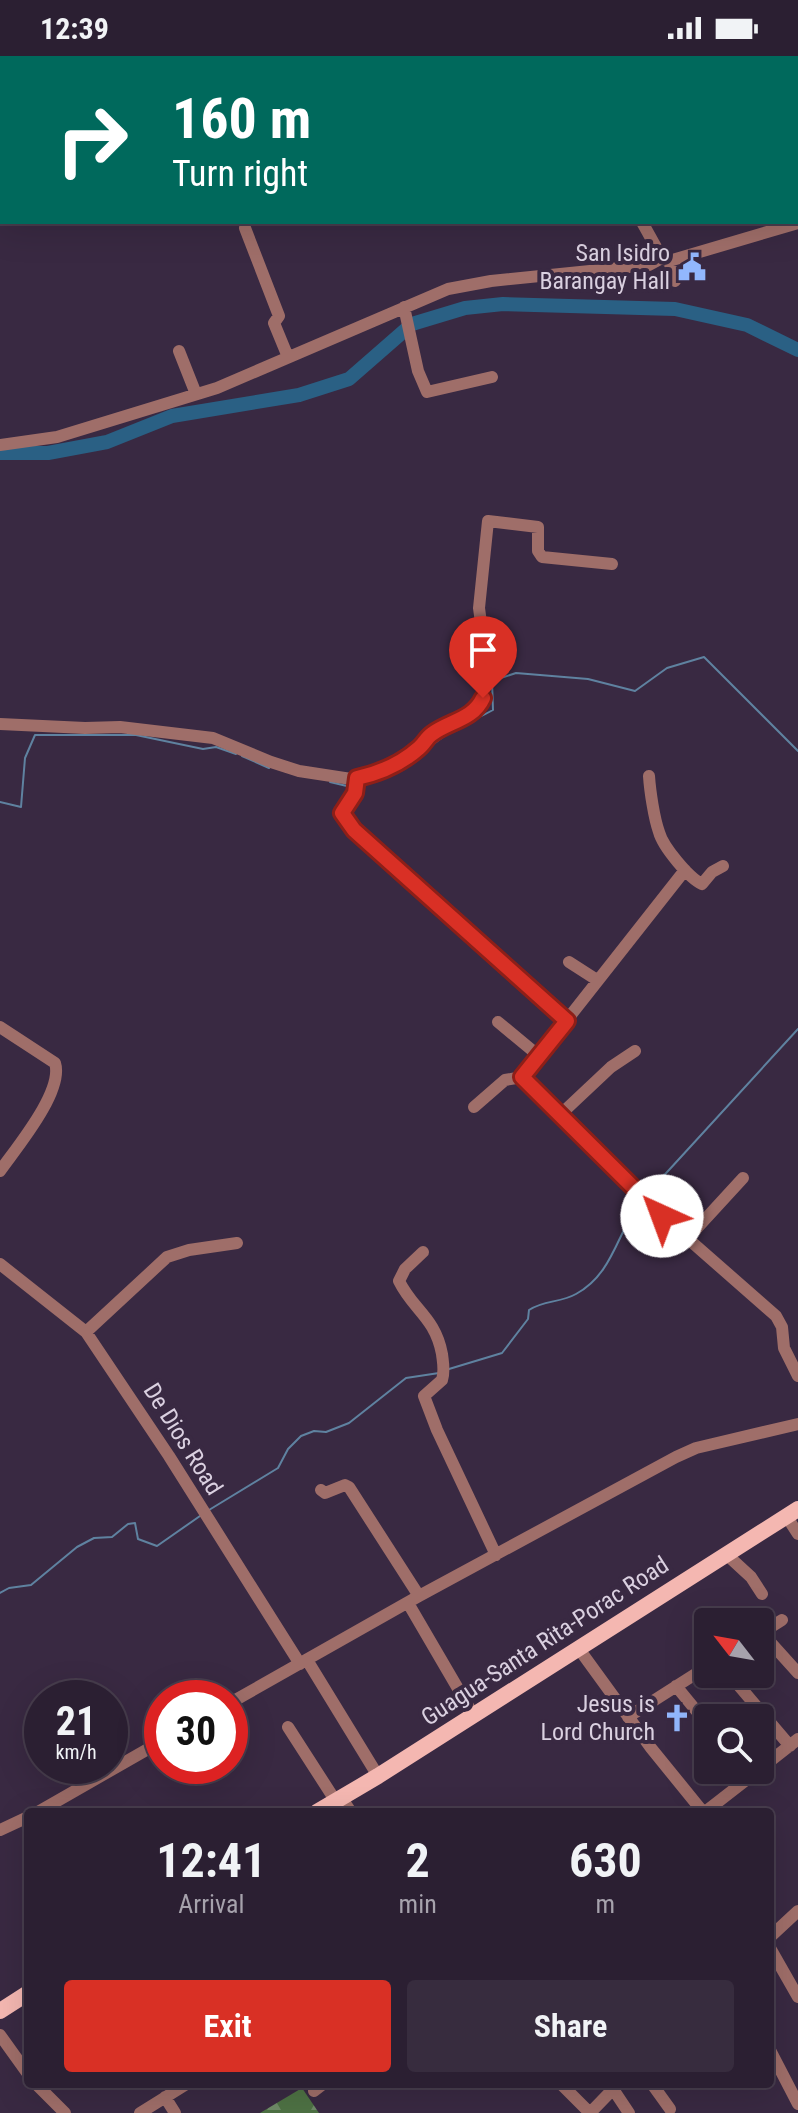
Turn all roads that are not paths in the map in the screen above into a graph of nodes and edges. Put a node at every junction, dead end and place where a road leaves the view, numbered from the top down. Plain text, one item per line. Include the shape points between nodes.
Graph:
1 (643, 224) edge
2 (794, 224) edge
3 (245, 228) dead end
4 (665, 260) junction
5 (675, 281) dead end
6 (405, 311) junction
7 (179, 351) dead end
8 (288, 357) junction
9 (492, 377) dead end
10 (196, 394) junction
11 (0, 445) edge
12 (612, 564) dead end
13 (0, 724) edge
14 (649, 776) dead end
15 (356, 784) junction
16 (723, 866) dead end
17 (685, 870) junction
18 (569, 962) dead end
19 (597, 980) junction
20 (567, 1021) junction
21 (498, 1022) dead end
22 (0, 1027) edge
23 (635, 1051) dead end
24 (539, 1056) junction
25 (522, 1077) junction
26 (474, 1107) dead end
27 (561, 1114) junction
28 (0, 1171) edge
29 (743, 1178) dead end
30 (687, 1239) junction
31 (237, 1243) dead end
32 (423, 1252) dead end
33 (0, 1264) edge
34 (86, 1332) junction
35 (798, 1376) edge
36 (798, 1424) edge
37 (321, 1490) dead end
38 (792, 1513) edge
39 (798, 1534) edge
40 (726, 1554) junction
41 (496, 1555) junction
42 (762, 1594) dead end
43 (413, 1599) junction
44 (782, 1620) dead end
45 (774, 1625) edge
46 (774, 1648) edge
47 (579, 1649) junction
48 (303, 1662) junction
49 (798, 1673) edge
50 (694, 1675) edge
51 (676, 1686) junction
52 (742, 1688) edge
53 (248, 1693) edge
54 (694, 1708) edge
55 (474, 1716) junction
56 (628, 1717) junction
57 (288, 1727) dead end
58 (794, 1742) edge
59 (144, 1752) edge
60 (774, 1756) edge
61 (378, 1776) junction
62 (738, 1784) edge
63 (338, 1798) junction
64 (48, 1808) edge
65 (323, 1808) edge
66 (347, 1808) edge
67 (701, 1808) edge
68 (709, 1808) edge
69 (24, 1819) edge
70 (0, 1830) edge
71 (798, 1911) edge
72 (774, 1933) edge
73 (774, 1955) edge
74 (24, 1996) edge
75 (798, 1997) edge
76 (0, 2011) edge
77 (0, 2035) edge
78 (774, 2058) edge
79 (24, 2068) edge
80 (40, 2088) edge
81 (180, 2088) edge
82 (565, 2088) edge
83 (615, 2088) edge
84 (616, 2088) edge
85 (655, 2088) edge
86 (165, 2097) junction
87 (798, 2104) edge
88 (670, 2109) dead end
89 (65, 2113) edge
90 (140, 2113) edge
91 (175, 2113) edge
92 (629, 2113) edge

1 - 4 street
2 - 4 street
3 - 8 street via 279,316 274,323
4 - 5 street
4 - 6 street via 448,289
6 - 8 street
6 - 9 street via 427,392
7 - 10 street
8 - 10 street
10 - 11 street via 57,437
12 - 15 street via 542,557 538,527 488,521 479,608 487,667 480,704 433,733 400,762
13 - 15 street via 120,727 213,738 299,771
14 - 17 street via 659,833
15 - 20 street via 342,813 354,830
16 - 17 street via 702,884
17 - 19 street
18 - 19 street
19 - 20 street
20 - 24 street
21 - 24 street
22 - 28 street via 57,1068 43,1108
23 - 27 street
24 - 25 street
25 - 26 street via 505,1080
25 - 27 street
27 - 30 street
29 - 30 street
30 - 35 street via 776,1316
31 - 34 street via 167,1257
32 - 41 street via 399,1281 431,1321 439,1341 442,1380 424,1396 426,1405
33 - 34 street, De Dios Road
34 - 48 street, De Dios Road
36 - 41 street via 696,1448
37 - 43 street via 349,1487
38 - 39 street
38 - 40 main road, Guagua-Santa Rita-Porac Road
40 - 42 street
40 - 47 main road, Guagua-Santa Rita-Porac Road
41 - 43 street
43 - 48 street
43 - 55 street
44 - 45 street
46 - 49 street
47 - 55 main road, Guagua-Santa Rita-Porac Road
47 - 56 street
48 - 53 street
48 - 61 street, De Dios Road
50 - 51 street
51 - 54 street
51 - 56 street
52 - 58 street
55 - 61 main road, Guagua-Santa Rita-Porac Road
56 - 67 street
57 - 63 street
58 - 60 street
59 - 64 street
61 - 63 main road, Guagua-Santa Rita-Porac Road
62 - 68 street
63 - 65 main road, Guagua-Santa Rita-Porac Road
63 - 66 street
69 - 70 street
71 - 72 street
73 - 75 street
74 - 76 main road
77 - 79 street
78 - 87 street
80 - 89 street
81 - 86 street
82 - 83 street via 590,2113
84 - 92 street
85 - 88 street
86 - 90 street
86 - 91 street

